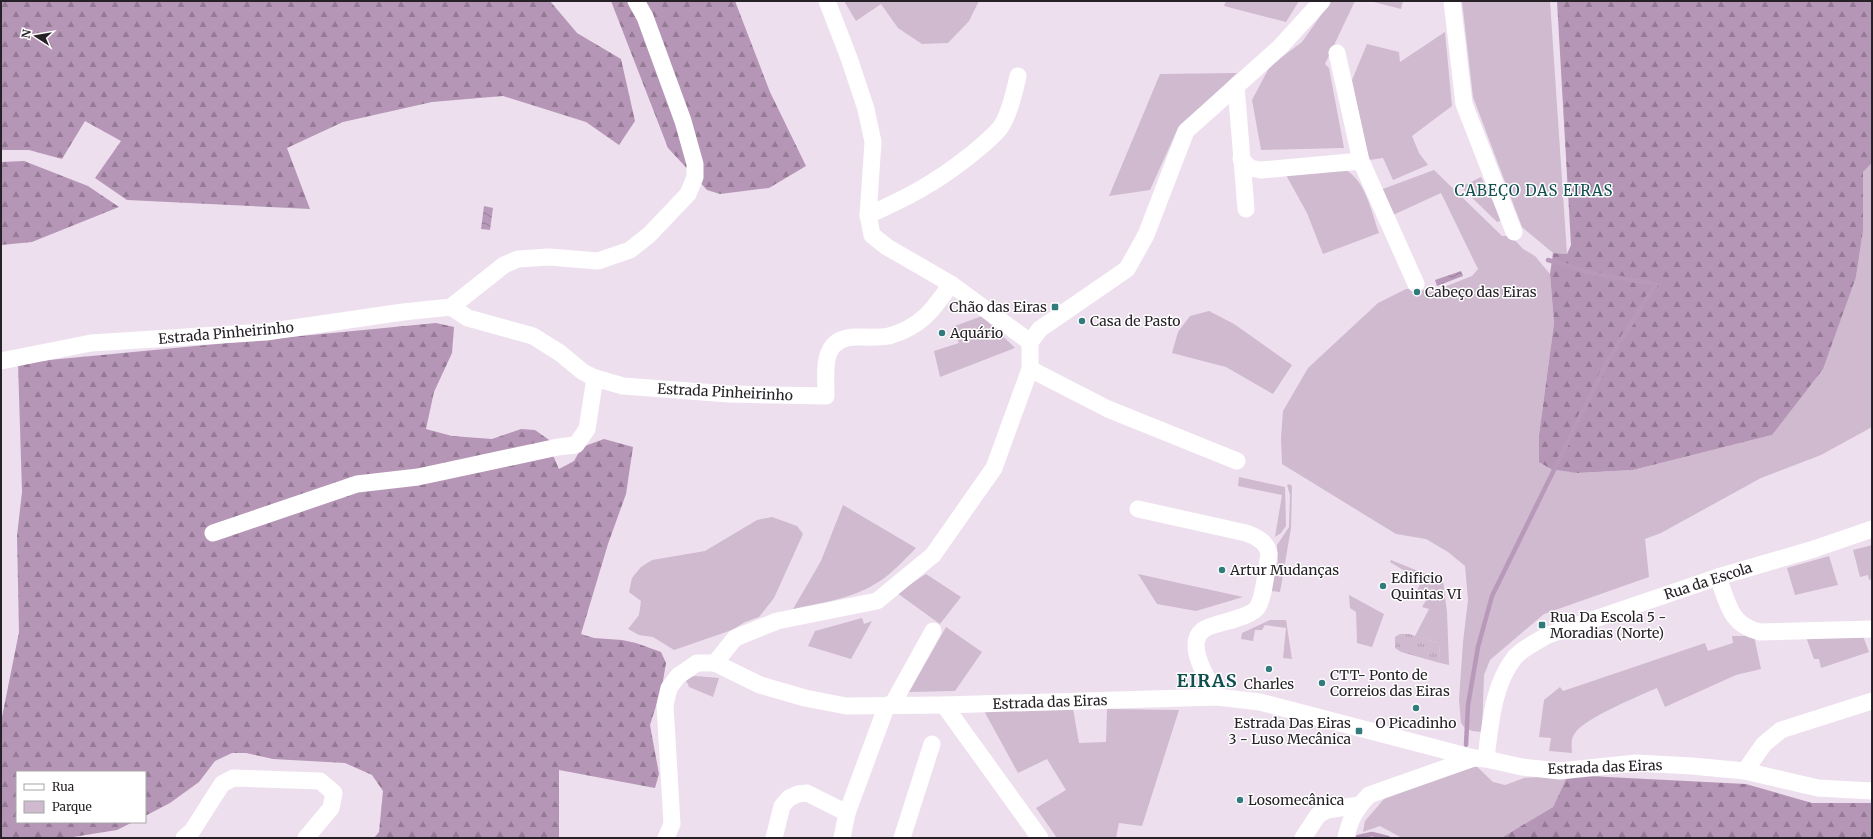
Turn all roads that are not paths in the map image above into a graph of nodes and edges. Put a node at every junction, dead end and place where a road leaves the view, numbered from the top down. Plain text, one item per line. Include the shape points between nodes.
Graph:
1 (636, 1) edge
2 (827, 1) edge
3 (1322, 1) edge
4 (1452, 1) edge
5 (1337, 53) dead end
6 (1018, 76) dead end
7 (1236, 86) junction
8 (1241, 159) junction
9 (1361, 161) junction
10 (1246, 209) dead end
11 (868, 215) junction
12 (1514, 232) dead end
13 (951, 284) junction
14 (1416, 284) dead end
15 (451, 307) junction
16 (1030, 342) junction
17 (1, 361) edge
18 (1030, 369) junction
19 (595, 378) junction
20 (1237, 461) dead end
21 (1138, 509) dead end
22 (1872, 528) edge
23 (213, 533) dead end
24 (1718, 577) junction
25 (1872, 629) edge
26 (933, 631) dead end
27 (715, 663) junction
28 (1216, 697) junction
29 (1872, 701) edge
30 (889, 705) junction
31 (944, 705) junction
32 (932, 744) dead end
33 (1480, 759) junction
34 (1745, 771) junction
35 (1872, 791) edge
36 (1360, 805) junction
37 (847, 813) junction
38 (184, 838) edge
39 (306, 838) edge
40 (666, 838) edge
41 (774, 838) edge
42 (842, 838) edge
43 (902, 838) edge
44 (1040, 838) edge
45 (1303, 838) edge
46 (1346, 838) edge

1 - 15 street via 645,17 667,75 695,164 695,177 688,194 649,235 630,250 598,261 549,257 518,259 504,264
2 - 11 street via 850,58 873,142
3 - 7 street via 1279,48
4 - 12 street via 1464,104
5 - 9 street
6 - 11 street via 1001,127 979,148 941,178 906,199
7 - 8 street
7 - 16 street via 1186,131 1146,235 1127,269 1040,328
8 - 9 street via 1250,168 1261,170
8 - 10 street
9 - 14 street
11 - 13 street via 872,236
13 - 16 street
13 - 19 street, Estrada Pinheirinho via 933,311 912,327 888,336 850,337 835,343 826,359 826,396 729,394 623,386
15 - 17 street, Estrada Pinheirinho via 266,332 91,343
15 - 19 street, Estrada Pinheirinho via 468,318 534,336
16 - 18 street
18 - 20 street via 1108,409
18 - 27 street via 994,468 933,555 877,601 777,622 735,638
19 - 23 street via 586,429 576,445 418,477 357,484
21 - 28 street via 1246,533 1259,538 1268,547 1260,600 1256,609 1247,615 1203,630 1198,636 1196,655
22 - 24 street, Rua da Escola
24 - 25 street via 1735,620 1746,629 1760,632
24 - 33 street, Rua da Escola via 1548,635 1516,656 1504,676 1496,698
26 - 30 street
27 - 30 street, Estrada das Eiras via 760,685 805,698 846,706
27 - 40 street via 697,663 678,676 669,688 665,705 672,824
28 - 31 street, Estrada das Eiras
28 - 33 street, Estrada das Eiras via 1260,702
29 - 34 street via 1781,730 1764,744
30 - 31 street, Estrada das Eiras
30 - 37 street
31 - 44 street
32 - 43 street
33 - 34 street, Estrada das Eiras via 1560,771 1636,763
33 - 36 street via 1369,795
34 - 35 street, Estrada das Eiras via 1818,788
36 - 45 street via 1327,810 1318,815
36 - 46 street via 1350,820
37 - 41 street via 807,793 798,794 789,798 782,806
37 - 42 street
38 - 39 street via 192,831 222,784 233,778 320,781 334,793 331,808

